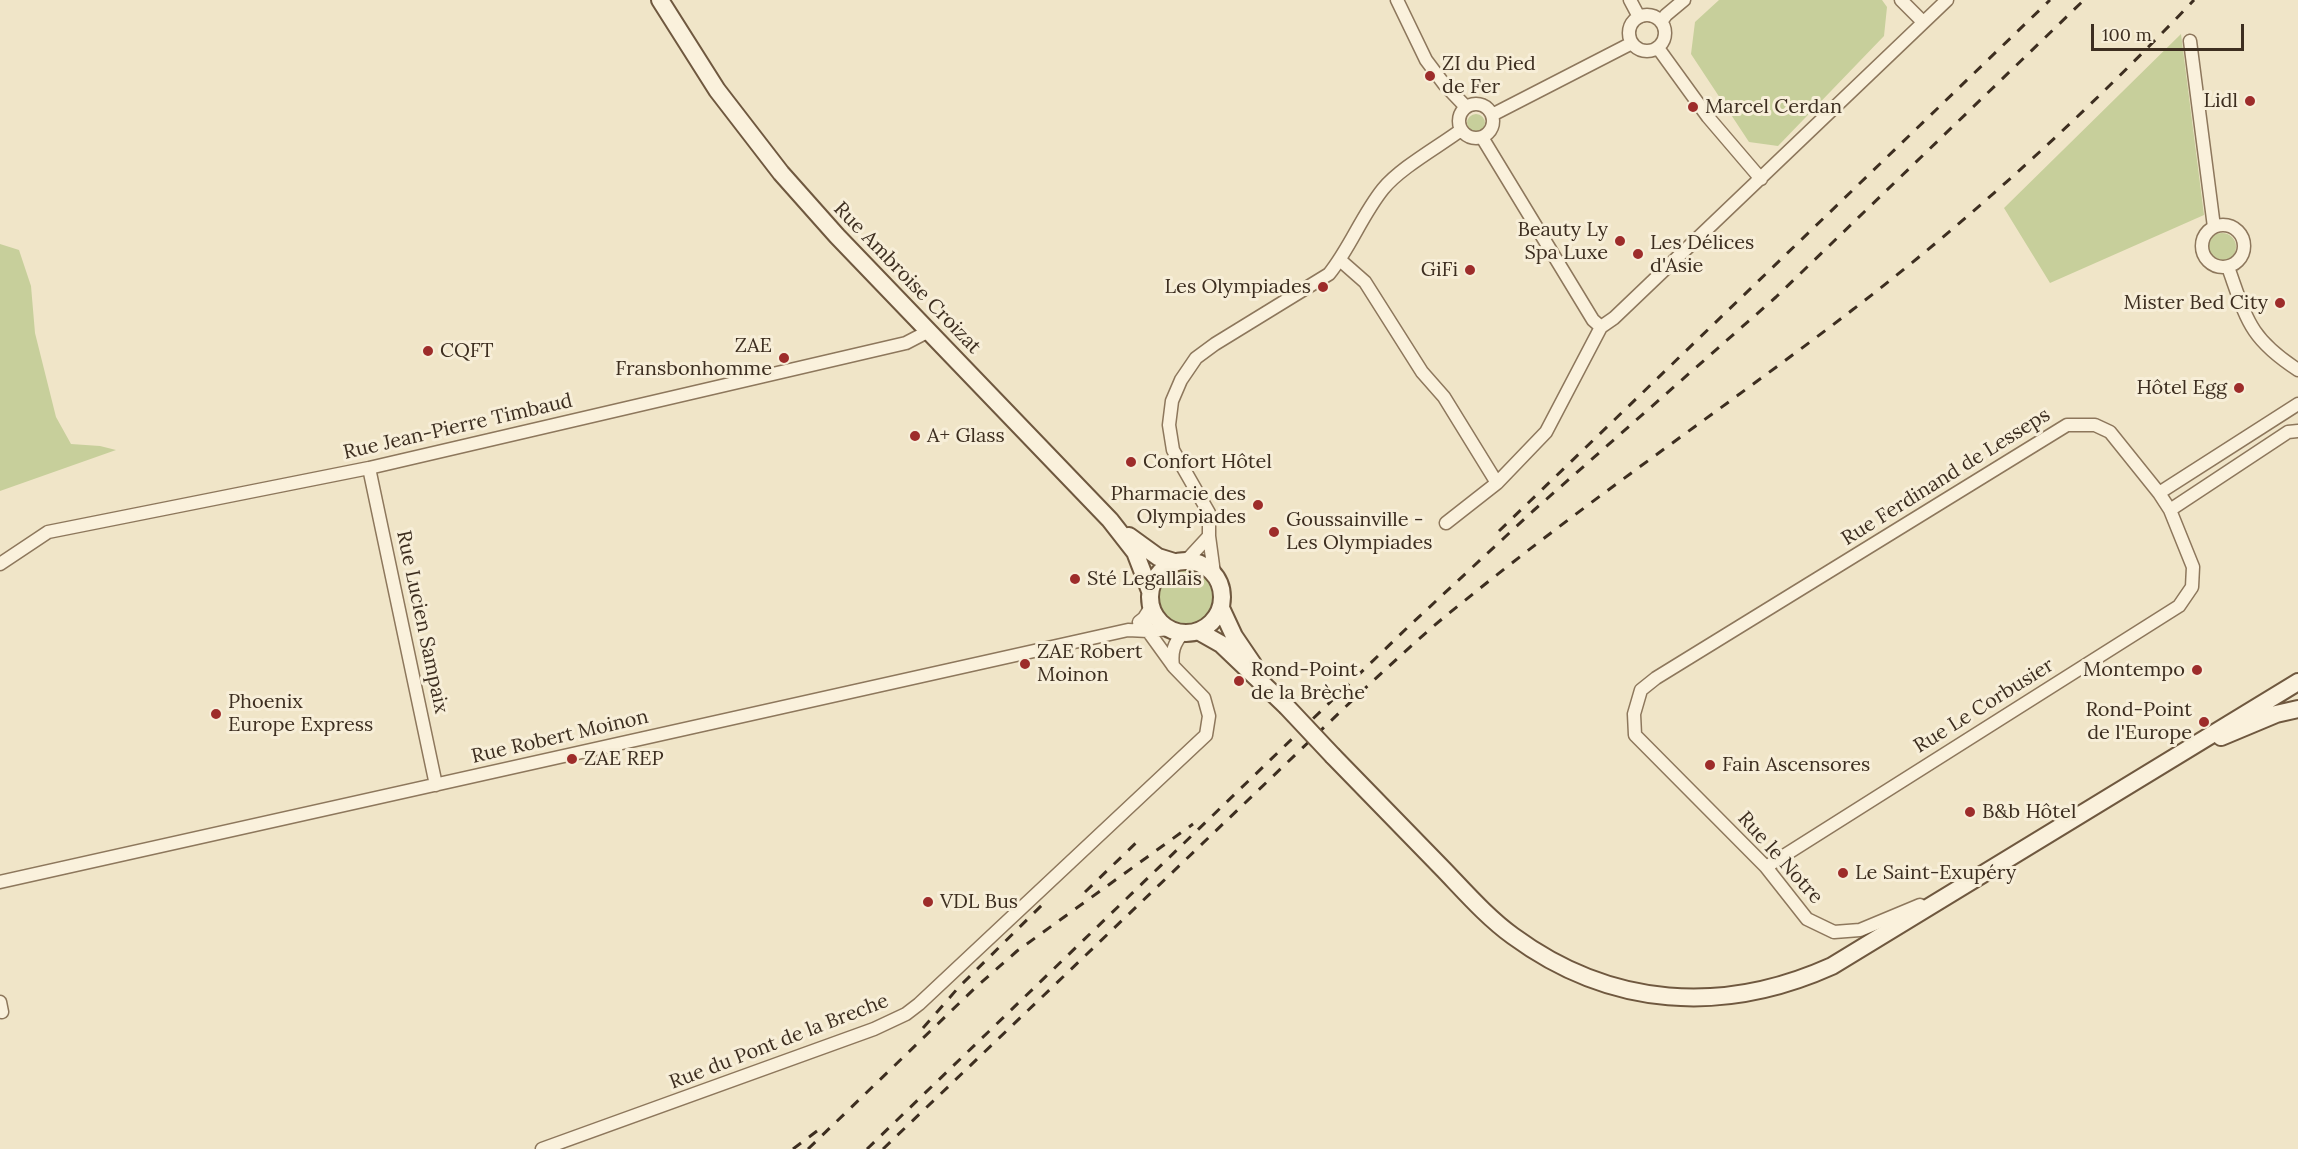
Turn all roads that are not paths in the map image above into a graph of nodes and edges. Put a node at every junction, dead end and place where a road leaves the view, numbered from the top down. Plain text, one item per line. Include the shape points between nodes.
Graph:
1 (660, 0) edge
2 (1397, 0) edge
3 (1630, 0) edge
4 (1684, 0) edge
5 (1901, 0) edge
6 (1947, 0) edge
7 (1639, 17) junction
8 (1661, 22) junction
9 (1923, 22) junction
10 (2190, 41) dead end
11 (1632, 43) junction
12 (1658, 48) junction
13 (1466, 107) junction
14 (1492, 115) junction
15 (1461, 130) junction
16 (1483, 138) junction
17 (1761, 179) junction
18 (2214, 227) junction
19 (1340, 260) junction
20 (2228, 267) junction
21 (1601, 327) junction
22 (928, 332) junction
23 (2298, 370) edge
24 (2298, 404) edge
25 (2298, 431) edge
26 (2232, 446) junction
27 (2242, 462) junction
28 (369, 468) junction
29 (1497, 483) junction
30 (2160, 493) junction
31 (2170, 510) junction
32 (1110, 520) junction
33 (1446, 523) dead end
34 (1209, 536) junction
35 (1180, 561) junction
36 (0, 564) edge
37 (1214, 573) junction
38 (1148, 605) junction
39 (1221, 608) junction
40 (1128, 630) junction
41 (1148, 631) junction
42 (1183, 631) junction
43 (1174, 667) junction
44 (2298, 682) edge
45 (2298, 689) edge
46 (1272, 692) junction
47 (2276, 695) junction
48 (2298, 709) edge
49 (1635, 735) joint
50 (2171, 759) junction
51 (436, 785) junction
52 (1766, 867) junction
53 (0, 882) edge
54 (1957, 891) junction
55 (542, 1149) edge

1 - 22 main road, Rue Ambroise Croizat via 736,117 781,173
2 - 13 street via 1426,60
3 - 7 street
4 - 8 street
5 - 9 street
6 - 9 street
7 - 8 street via 1651,15
7 - 11 street via 1630,26
8 - 12 street via 1665,39
9 - 17 street
10 - 18 street
11 - 12 street via 1641,50
11 - 14 street
12 - 17 street via 1708,117
13 - 14 street via 1484,106
13 - 15 street via 1458,118
14 - 16 street via 1493,126
15 - 16 street
15 - 19 street via 1385,187
16 - 21 street via 1593,320
17 - 21 street
18 - 20 street via 2201,243 2204,257 2214,266
18 - 20 street via 2234,228 2243,239 2240,260
19 - 29 street via 1365,282
19 - 34 street via 1329,274 1196,358 1180,380 1169,425 1173,450 1209,513
20 - 23 street via 2248,323 2265,346
21 - 29 street via 1546,432
22 - 28 street, Rue Jean-Pierre Timbaud via 906,343
22 - 32 main road, Rue Ambroise Croizat
24 - 26 street
25 - 27 street via 2288,432
26 - 27 street
26 - 30 street
27 - 31 street
28 - 36 street, Rue Jean-Pierre Timbaud via 48,532
28 - 51 street, Rue Lucien Sampaix
29 - 33 street
30 - 31 street, Rue Le Corbusier
30 - 49 street, Rue Ferdinand de Lesseps via 2110,432 2095,424 2067,424 1656,678 1641,690 1634,714
31 - 52 street, Rue Le Corbusier via 2193,567 2192,587 2179,606
32 - 35 main road via 1150,552
32 - 38 main road via 1135,552
34 - 35 street
34 - 37 street
35 - 37 main road via 1204,565
35 - 38 main road via 1156,576
37 - 39 main road via 1222,590
38 - 40 street, Rue Robert Moinon
38 - 41 street, Rue du Pont de la Breche
38 - 42 main road via 1160,622
39 - 42 main road via 1212,622
39 - 46 main road via 1242,650
40 - 41 street, Rue Robert Moinon
40 - 51 street, Rue Robert Moinon
41 - 42 street, Rue Robert Moinon
41 - 43 street, Rue du Pont de la Breche
42 - 43 street via 1174,645
42 - 46 main road via 1221,644
43 - 55 street, Rue du Pont de la Breche via 1204,698 1209,716 1206,735 912,1009 874,1029
44 - 47 main road
45 - 47 main road
46 - 54 main road, bridge via 1511,935 1566,968 1627,990 1706,998 1781,986 1832,966
47 - 50 main road
48 - 50 main road via 2261,720
49 - 52 street, Rue le Notre
50 - 54 main road
51 - 53 street, Rue Robert Moinon
52 - 54 street, Rue le Notre via 1807,919 1834,932 1860,930

